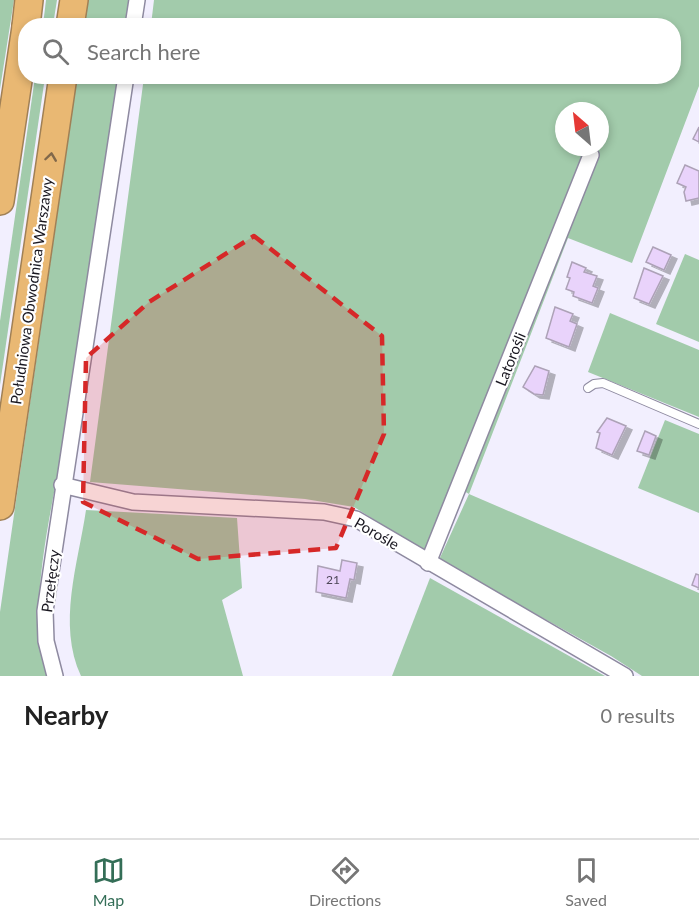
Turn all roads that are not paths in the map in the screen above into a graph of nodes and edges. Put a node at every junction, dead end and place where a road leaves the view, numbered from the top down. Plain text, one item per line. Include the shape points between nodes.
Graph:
1 (29, 0) edge
2 (74, 0) edge
3 (137, 0) edge
4 (27, 18) edge
5 (71, 18) edge
6 (134, 18) edge
7 (18, 80) edge
8 (62, 84) edge
9 (125, 84) edge
10 (591, 156) edge
11 (0, 201) edge
12 (588, 388) dead end
13 (699, 424) edge
14 (62, 485) junction
15 (0, 506) edge
16 (428, 563) junction
17 (55, 676) edge
18 (625, 676) edge

1 - 4 highway
2 - 5 highway
3 - 6 street
7 - 11 highway
15 -> 8 highway, Południowa Obwodnica Warszawy
9 - 14 street, Przełęczy
10 - 16 street, Latorośli
12 - 13 lane via 603,383
14 - 16 street, Porośle via 133,502 324,512 356,519
14 - 17 street, Przełęczy via 45,611 46,641
16 - 18 street, Porośle

